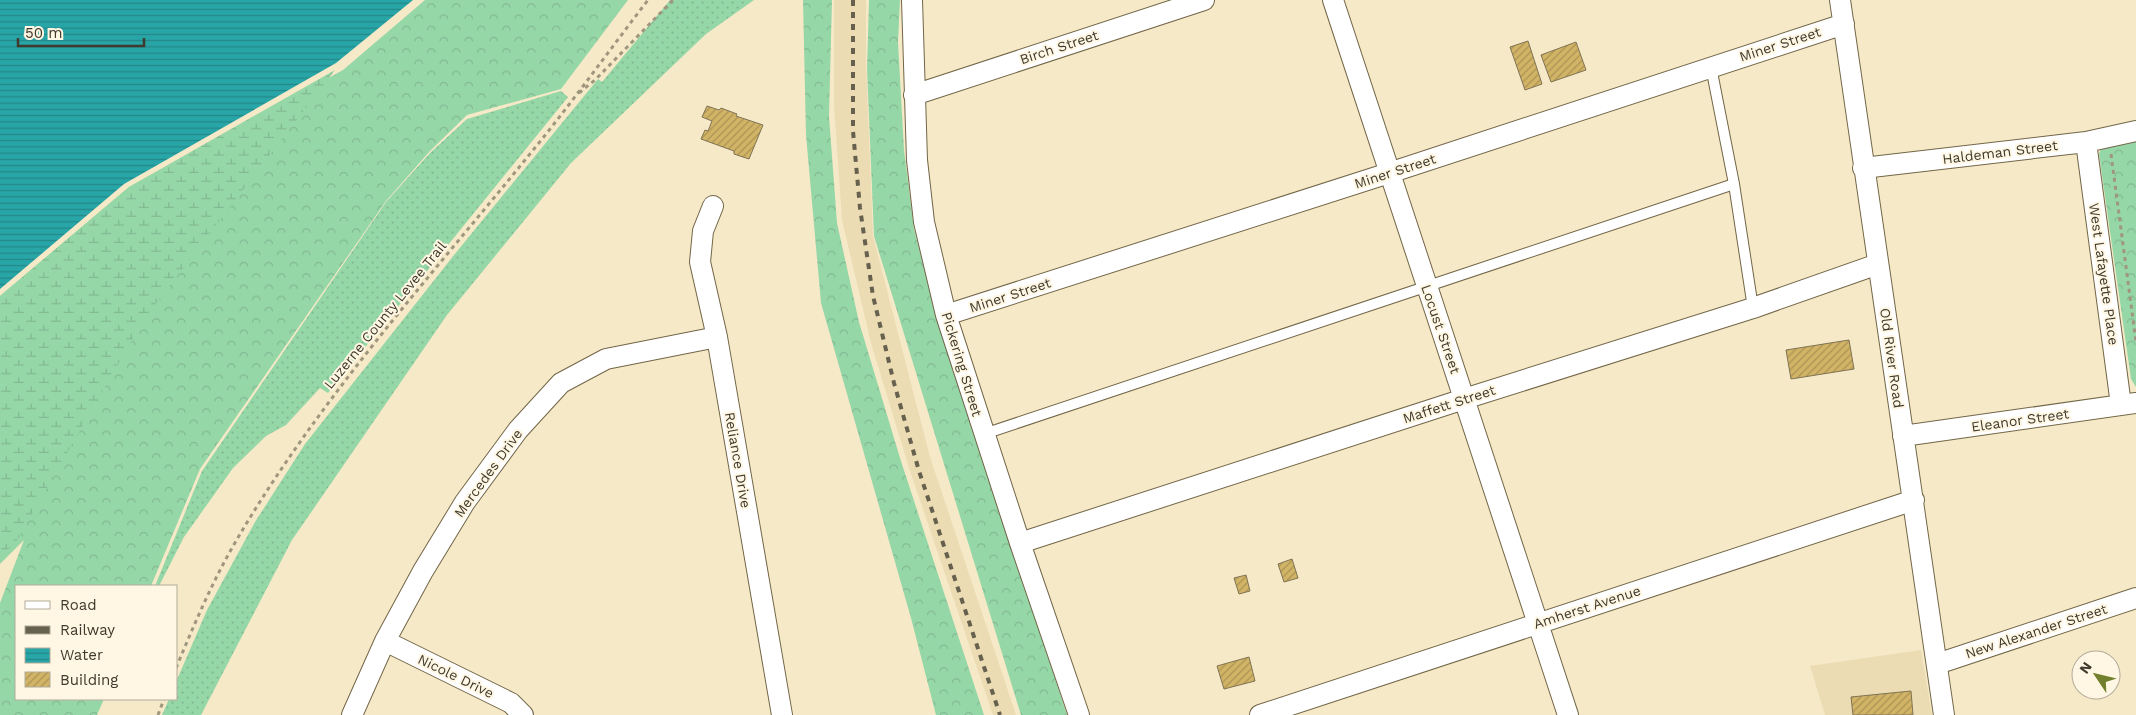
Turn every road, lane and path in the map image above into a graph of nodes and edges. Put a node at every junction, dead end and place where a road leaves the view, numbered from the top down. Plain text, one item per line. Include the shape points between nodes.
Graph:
1 (648, 0) edge
2 (673, 0) edge
3 (912, 0) edge
4 (1204, 0) edge
5 (1333, 0) edge
6 (1840, 0) edge
7 (1844, 24) junction
8 (1711, 67) junction
9 (914, 95) junction
10 (574, 97) junction
11 (2136, 131) edge
12 (2086, 142) junction
13 (2118, 153) dead end
14 (1863, 168) junction
15 (1389, 173) junction
16 (1734, 184) junction
17 (713, 206) dead end
18 (1878, 264) junction
19 (1426, 286) junction
20 (1753, 308) junction
21 (946, 315) junction
22 (716, 337) junction
23 (2136, 342) edge
24 (1464, 399) junction
25 (2129, 404) edge
26 (984, 434) junction
27 (1903, 436) junction
28 (1914, 500) junction
29 (1020, 543) junction
30 (2136, 598) edge
31 (1537, 624) junction
32 (385, 641) junction
33 (178, 663) edge
34 (1937, 664) junction
35 (164, 700) edge
36 (158, 715) edge
37 (352, 715) edge
38 (523, 715) edge
39 (782, 715) edge
40 (1079, 715) edge
41 (1260, 715) edge
42 (1568, 715) edge
43 (1944, 715) edge

1 - 10 path, Luzerne County Levee Trail
2 - 10 path via 595,80
3 - 9 street, Pickering Street
4 - 9 street, Birch Street
5 - 15 street, Locust Street
6 - 7 street, Old River Road
7 - 8 street, Miner Street
7 - 14 street, Old River Road
8 - 15 street, Miner Street
8 - 16 lane
9 - 21 street, Pickering Street via 924,222
10 - 33 path, Luzerne County Levee Trail via 352,373 284,465 205,599
11 - 12 street, Haldeman Street
12 - 14 street, Haldeman Street
12 - 25 street, West Lafayette Place
13 - 23 path via 2110,154
14 - 18 street, Old River Road
15 - 19 street, Locust Street
15 - 21 street, Miner Street
16 - 19 lane
16 - 20 lane
17 - 22 street, Reliance Drive via 703,231 700,262
18 - 20 street, Maffett Street
18 - 27 street, Old River Road
19 - 24 street, Locust Street
19 - 26 lane
20 - 24 street, Maffett Street
21 - 26 street, Pickering Street
22 - 32 street, Mercedes Drive via 606,359 561,383 518,430 465,502
22 - 39 street, Reliance Drive
24 - 29 street, Maffett Street
24 - 31 street, Locust Street
25 - 27 street, Eleanor Street
26 - 29 street, Pickering Street
27 - 28 street, Old River Road
28 - 31 street, Amherst Avenue
28 - 34 street, Old River Road
29 - 40 street, Pickering Street
30 - 34 street, New Alexander Street
31 - 41 street, Amherst Avenue
31 - 42 street, Locust Street
32 - 37 street, Mercedes Drive
32 - 38 street, Nicole Drive via 511,703
34 - 43 street, Old River Road
35 - 36 path

